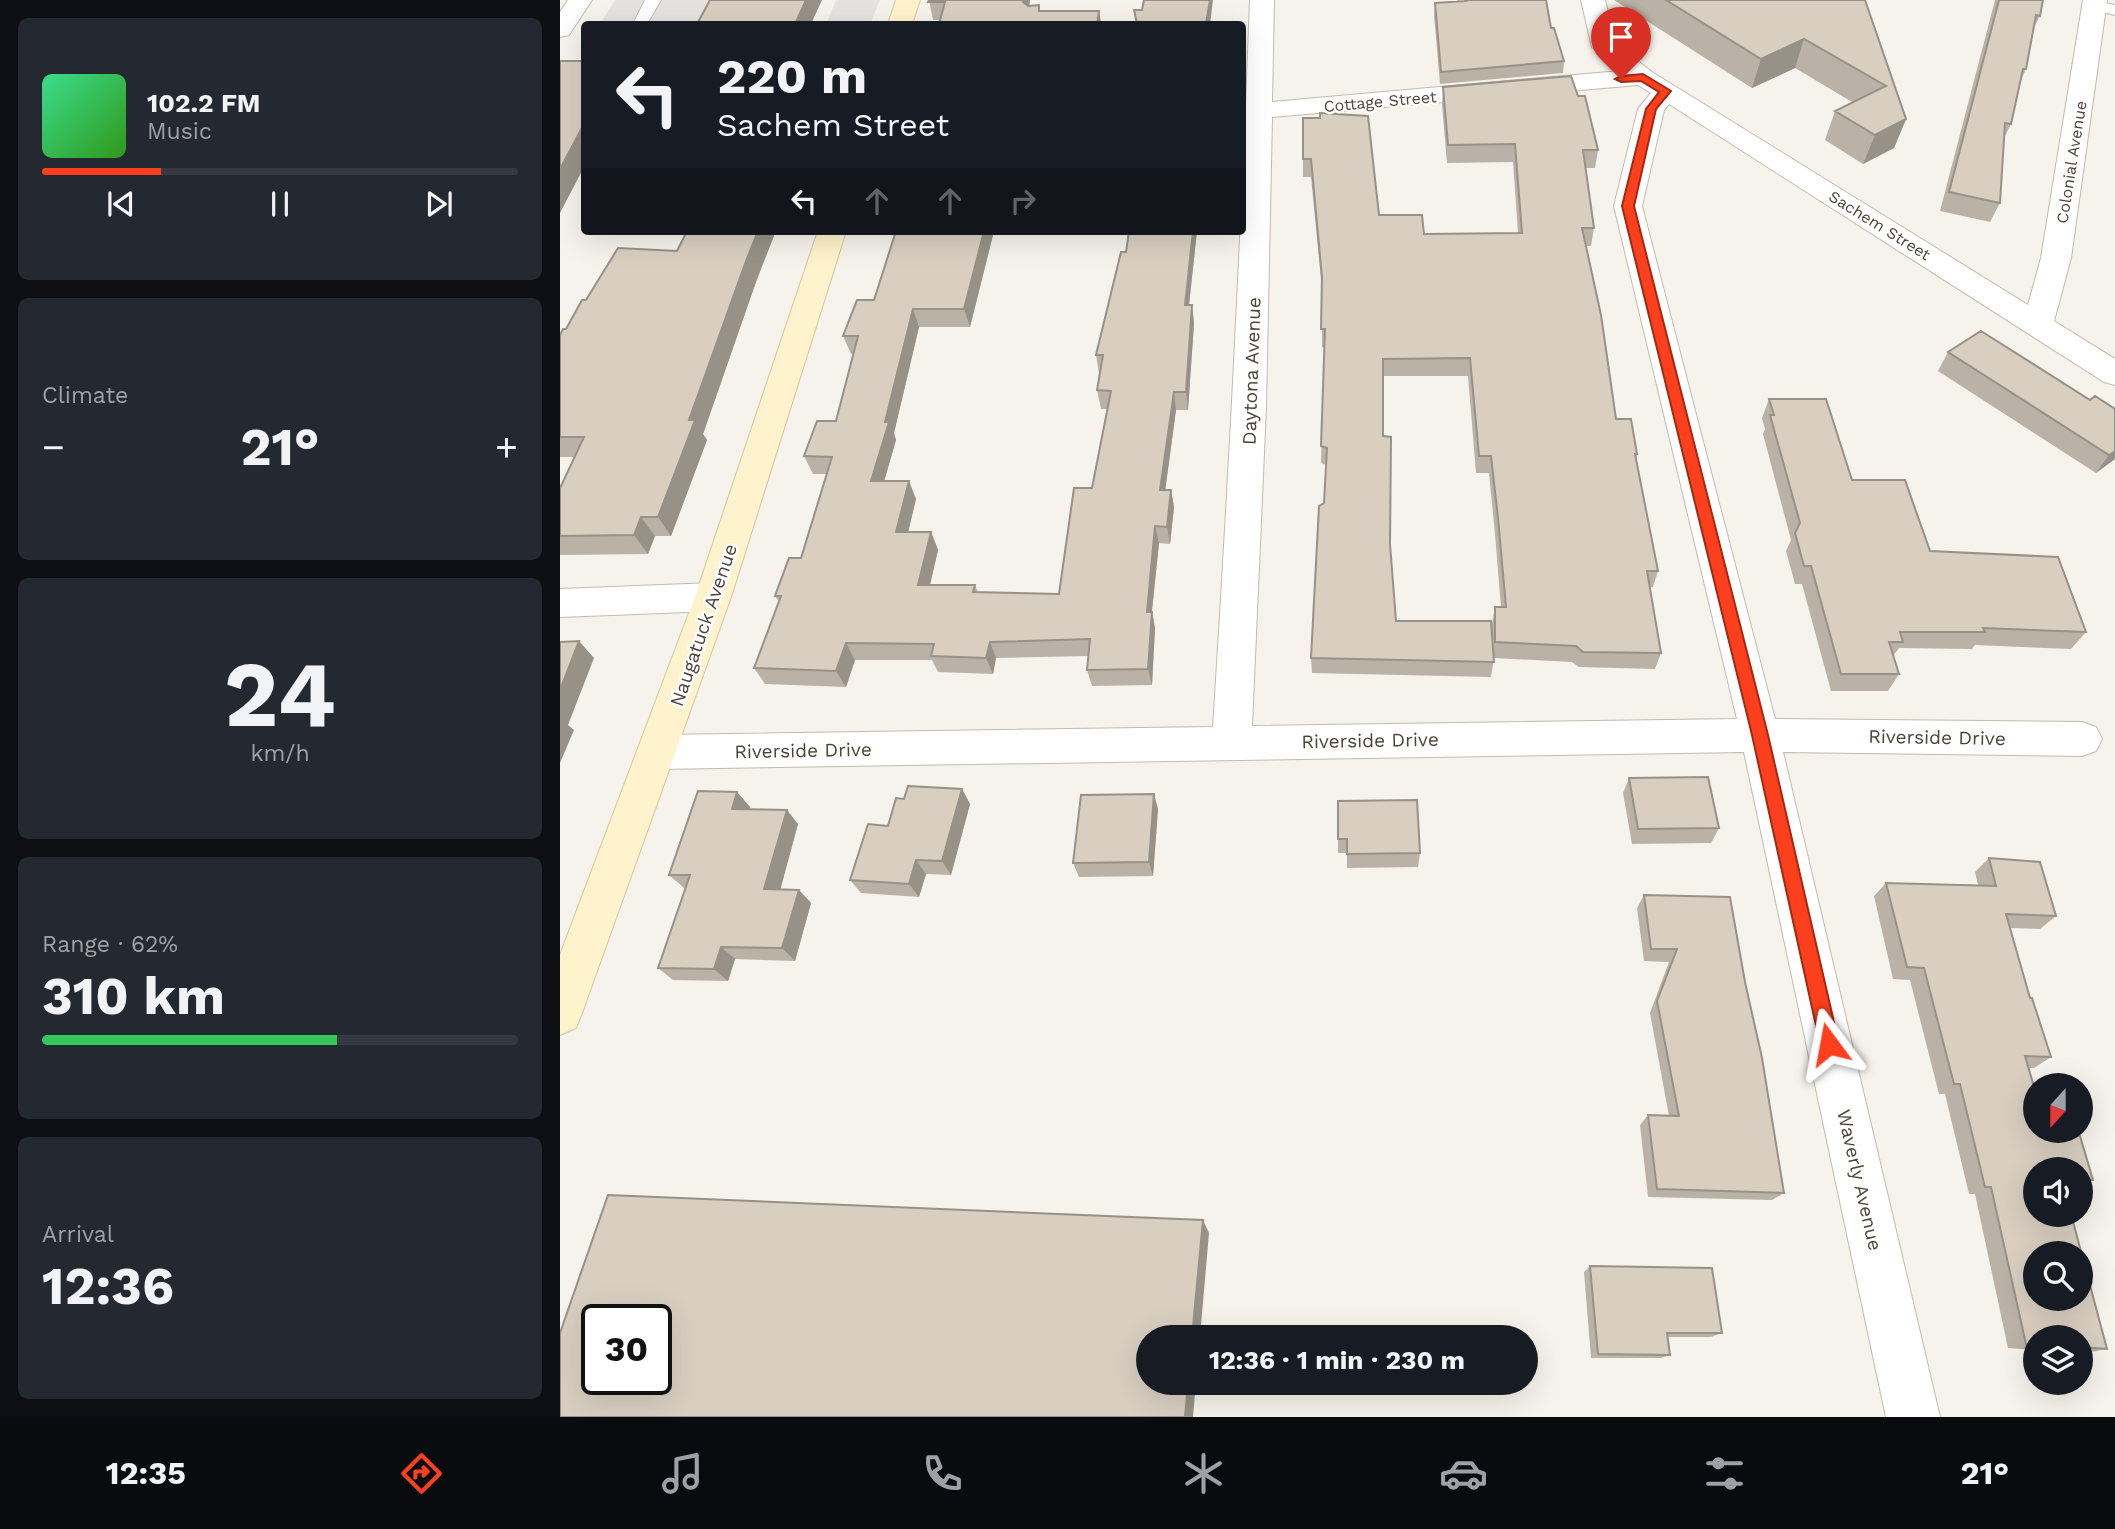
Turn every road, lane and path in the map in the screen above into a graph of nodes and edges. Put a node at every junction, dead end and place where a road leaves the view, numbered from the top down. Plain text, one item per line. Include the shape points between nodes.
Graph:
1 (580, 0) edge
2 (653, 0) edge
3 (908, 0) edge
4 (1262, 0) edge
5 (1593, 0) edge
6 (2098, 3) edge
7 (642, 21) edge
8 (901, 21) edge
9 (560, 30) edge
10 (1654, 84) junction
11 (1251, 112) edge
12 (831, 235) edge
13 (2038, 323) junction
14 (2115, 374) edge
15 (713, 597) junction
16 (560, 603) edge
17 (1760, 735) junction
18 (2082, 739) dead end
19 (1233, 741) junction
20 (658, 752) junction
21 (560, 1013) edge
22 (1913, 1417) edge

1 - 9 street
2 - 7 lane
3 - 8 main road
4 - 11 street, Daytona Avenue
5 - 10 street, Sachem Street via 1604,47
6 - 13 street, Colonial Avenue via 2056,258
10 - 11 street, Cottage Street
10 - 13 street, Sachem Street
10 - 17 street, Waverly Avenue via 1628,206
11 - 19 street, Daytona Avenue via 1250,407
12 - 15 main road, Naugatuck Avenue
13 - 14 street, Sachem Street
15 - 16 street
15 - 20 main road, Naugatuck Avenue
17 - 18 street, Riverside Drive
17 - 19 street, Riverside Drive
17 - 22 street, Waverly Avenue
19 - 20 street, Riverside Drive
20 - 21 main road, Naugatuck Avenue

